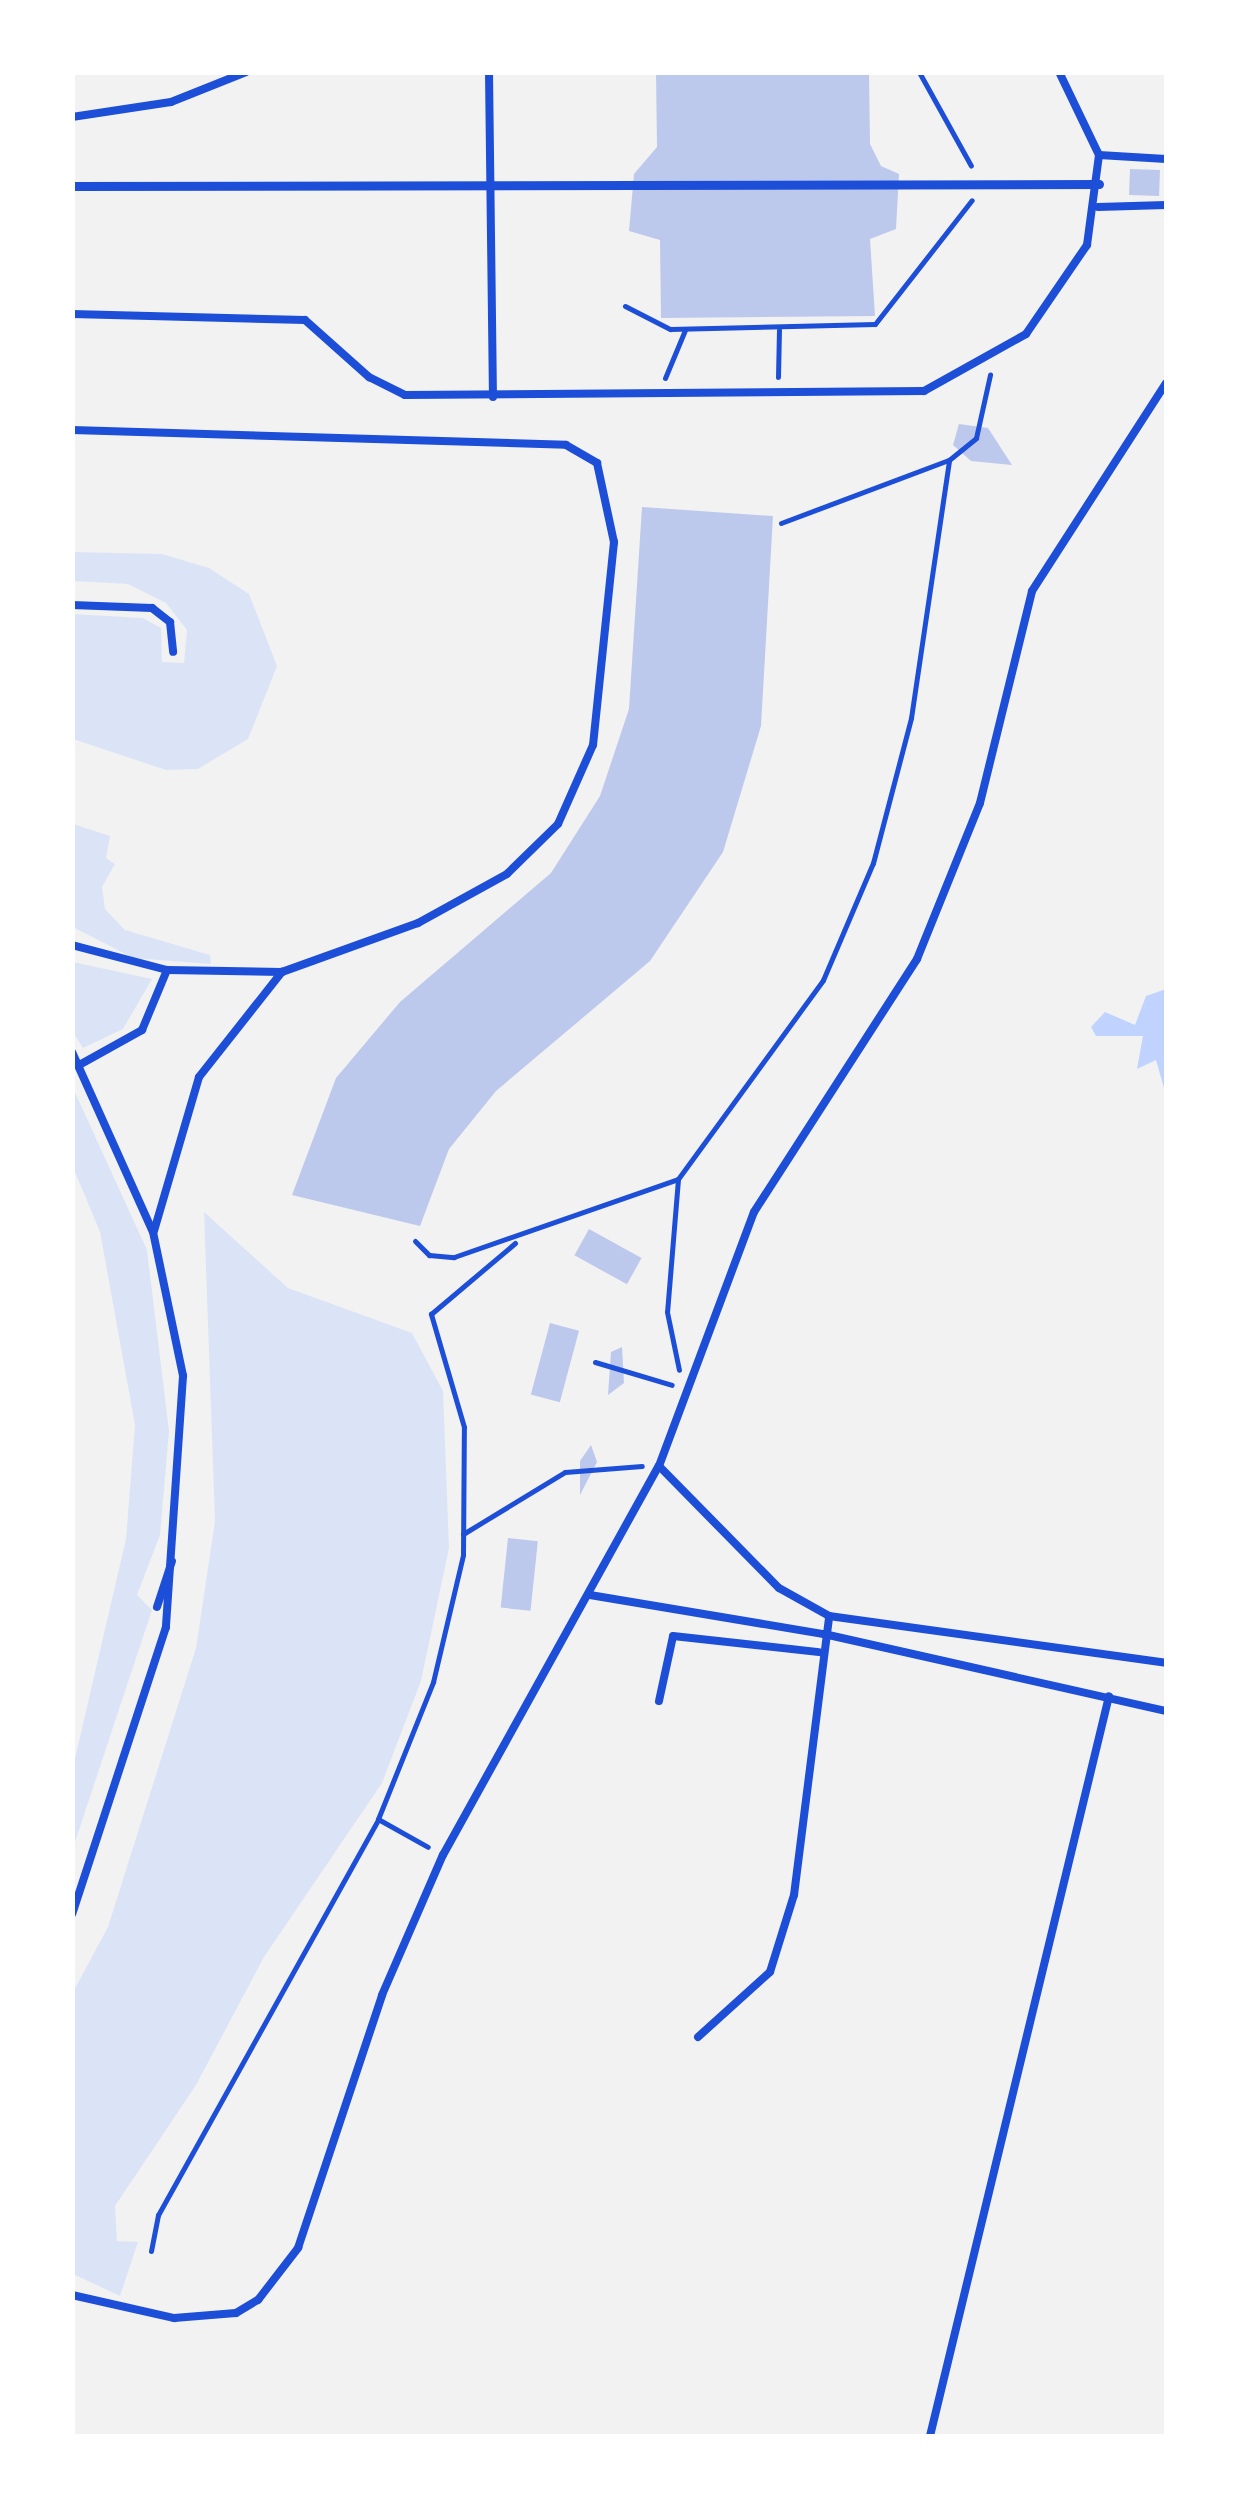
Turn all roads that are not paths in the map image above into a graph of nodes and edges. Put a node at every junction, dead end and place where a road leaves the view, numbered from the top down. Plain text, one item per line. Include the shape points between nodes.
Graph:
1 (246, 72) edge
2 (489, 72) edge
3 (1059, 72) edge
4 (72, 117) edge
5 (1099, 155) junction
6 (1166, 159) edge
7 (490, 179) junction
8 (1099, 184) junction
9 (72, 186) edge
10 (1166, 205) edge
11 (1098, 208) junction
12 (72, 314) edge
13 (1166, 384) edge
14 (493, 397) junction
15 (72, 430) edge
16 (72, 605) edge
17 (174, 652) dead end
18 (72, 946) edge
19 (167, 970) junction
20 (282, 972) junction
21 (72, 1052) edge
22 (81, 1064) junction
23 (153, 1232) junction
24 (659, 1466) junction
25 (179, 1538) junction
26 (590, 1595) junction
27 (157, 1607) dead end
28 (829, 1616) junction
29 (824, 1634) junction
30 (820, 1652) junction
31 (1166, 1663) edge
32 (1110, 1696) junction
33 (659, 1702) dead end
34 (1166, 1712) edge
35 (72, 1914) edge
36 (698, 2038) dead end
37 (72, 2295) edge
38 (930, 2436) edge

1 - 4 lane via 172,102
2 - 7 lane
3 - 5 lane
5 - 6 lane
5 - 8 lane
7 - 8 street
7 - 9 street
7 - 14 lane
8 - 11 lane
10 - 11 lane
11 - 14 lane via 1054,300 994,357 924,391
12 - 14 lane via 305,320 369,378 405,395
13 - 24 lane via 1049,555 943,904 892,1003 754,1212
15 - 20 lane via 566,444 586,451 605,481 614,542 602,704 558,824 463,903
16 - 17 lane via 152,608 170,622
18 - 19 lane
19 - 20 lane
19 - 22 lane via 142,1030
20 - 23 lane via 199,1077
21 - 22 lane
22 - 23 lane
23 - 25 lane via 184,1376
24 - 26 lane
24 - 28 lane via 764,1574
25 - 27 lane
25 - 35 lane via 166,1627
26 - 29 lane
26 - 37 lane via 410,1926 314,2212 278,2280 236,2312 202,2318 130,2313
28 - 29 lane
28 - 31 lane
29 - 30 lane
29 - 32 lane
30 - 33 lane via 673,1636
30 - 36 lane via 794,1895 770,1972
32 - 34 lane
32 - 38 lane

